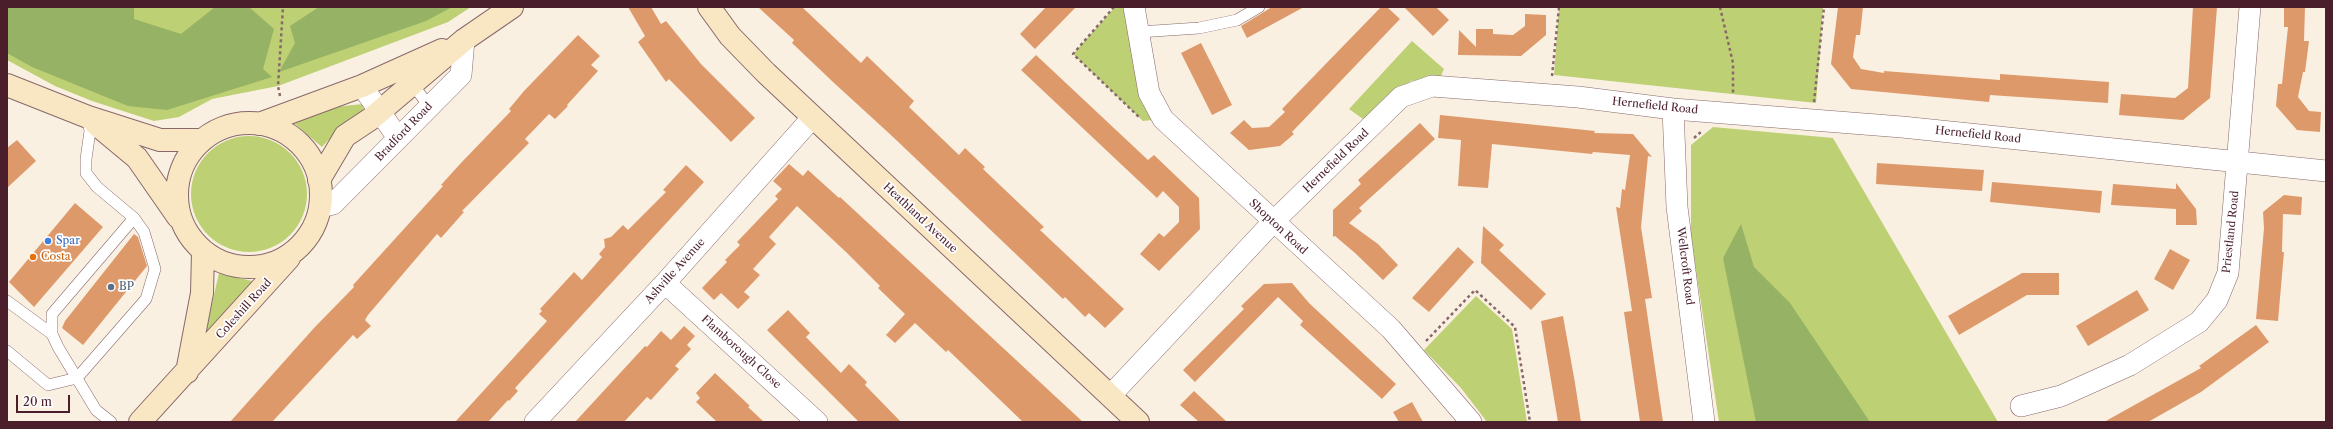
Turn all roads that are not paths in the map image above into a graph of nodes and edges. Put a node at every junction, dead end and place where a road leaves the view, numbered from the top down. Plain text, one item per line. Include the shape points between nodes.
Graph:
1 (512, 7) edge
2 (709, 7) edge
3 (1134, 7) edge
4 (1259, 7) edge
5 (2250, 7) edge
6 (1139, 32) junction
7 (464, 40) junction
8 (412, 84) junction
9 (7, 85) edge
10 (362, 86) junction
11 (428, 106) junction
12 (1673, 108) junction
13 (381, 110) junction
14 (88, 117) junction
15 (813, 118) junction
16 (259, 124) junction
17 (398, 138) junction
18 (202, 140) junction
19 (2239, 161) junction
20 (2326, 171) edge
21 (319, 180) junction
22 (320, 208) junction
23 (134, 218) junction
24 (180, 220) junction
25 (1273, 222) junction
26 (301, 246) junction
27 (203, 252) junction
28 (665, 283) junction
29 (7, 302) edge
30 (52, 334) junction
31 (7, 352) edge
32 (186, 373) junction
33 (77, 378) junction
34 (1110, 396) junction
35 (2021, 406) dead end
36 (111, 422) edge
37 (140, 422) edge
38 (536, 422) edge
39 (817, 422) edge
40 (1138, 422) edge
41 (1471, 422) edge
42 (1704, 422) edge

1 - 7 main road
2 - 15 main road, Heathland Avenue via 730,36
3 - 6 street, Shopton Road
4 - 6 lane via 1237,20 1199,28
5 - 19 street, Priestland Road
6 - 25 street, Shopton Road via 1149,93 1163,119
7 - 8 main road
7 - 10 main road
7 - 11 street, Bradford Road via 461,75
8 - 11 lane
8 - 13 main road
9 - 14 main road
10 - 13 street
10 - 16 main road
11 - 17 street, Bradford Road
12 - 19 street, Hernefield Road via 1910,128
12 - 25 street, Hernefield Road via 1578,97 1432,86 1401,97
12 - 42 street, Wellcroft Road via 1677,207
13 - 17 street
13 - 21 main road via 345,136
14 - 18 main road via 160,140
14 - 23 lane via 90,131 86,173 97,187
14 - 24 main road via 137,158
15 - 28 street, Ashville Avenue
15 - 34 main road, Heathland Avenue
16 - 18 main road via 229,126
16 - 21 main road via 276,128 304,149 314,164
17 - 22 street, Bradford Road via 333,204
18 - 24 main road via 187,157 178,177 176,199
19 - 20 street, Hernefield Road
19 - 35 street, Priestland Road via 2228,273 2217,300 2199,322 2130,365 2061,396
21 - 22 main road
22 - 26 main road via 313,228
23 - 30 lane via 52,314
23 - 33 lane via 144,232 155,269 146,300
24 - 27 main road via 186,232
25 - 34 street, Hernefield Road
25 - 41 street, Shopton Road via 1391,329
26 - 27 main road via 271,264 253,268 218,261
26 - 32 main road, Coleshill Road
27 - 32 main road via 202,293
28 - 38 street, Ashville Avenue
28 - 39 street, Flamborough Close
29 - 30 lane
30 - 33 lane
31 - 33 lane via 48,385
32 - 37 main road, Coleshill Road
33 - 36 lane via 96,410
34 - 40 main road, Heathland Avenue

